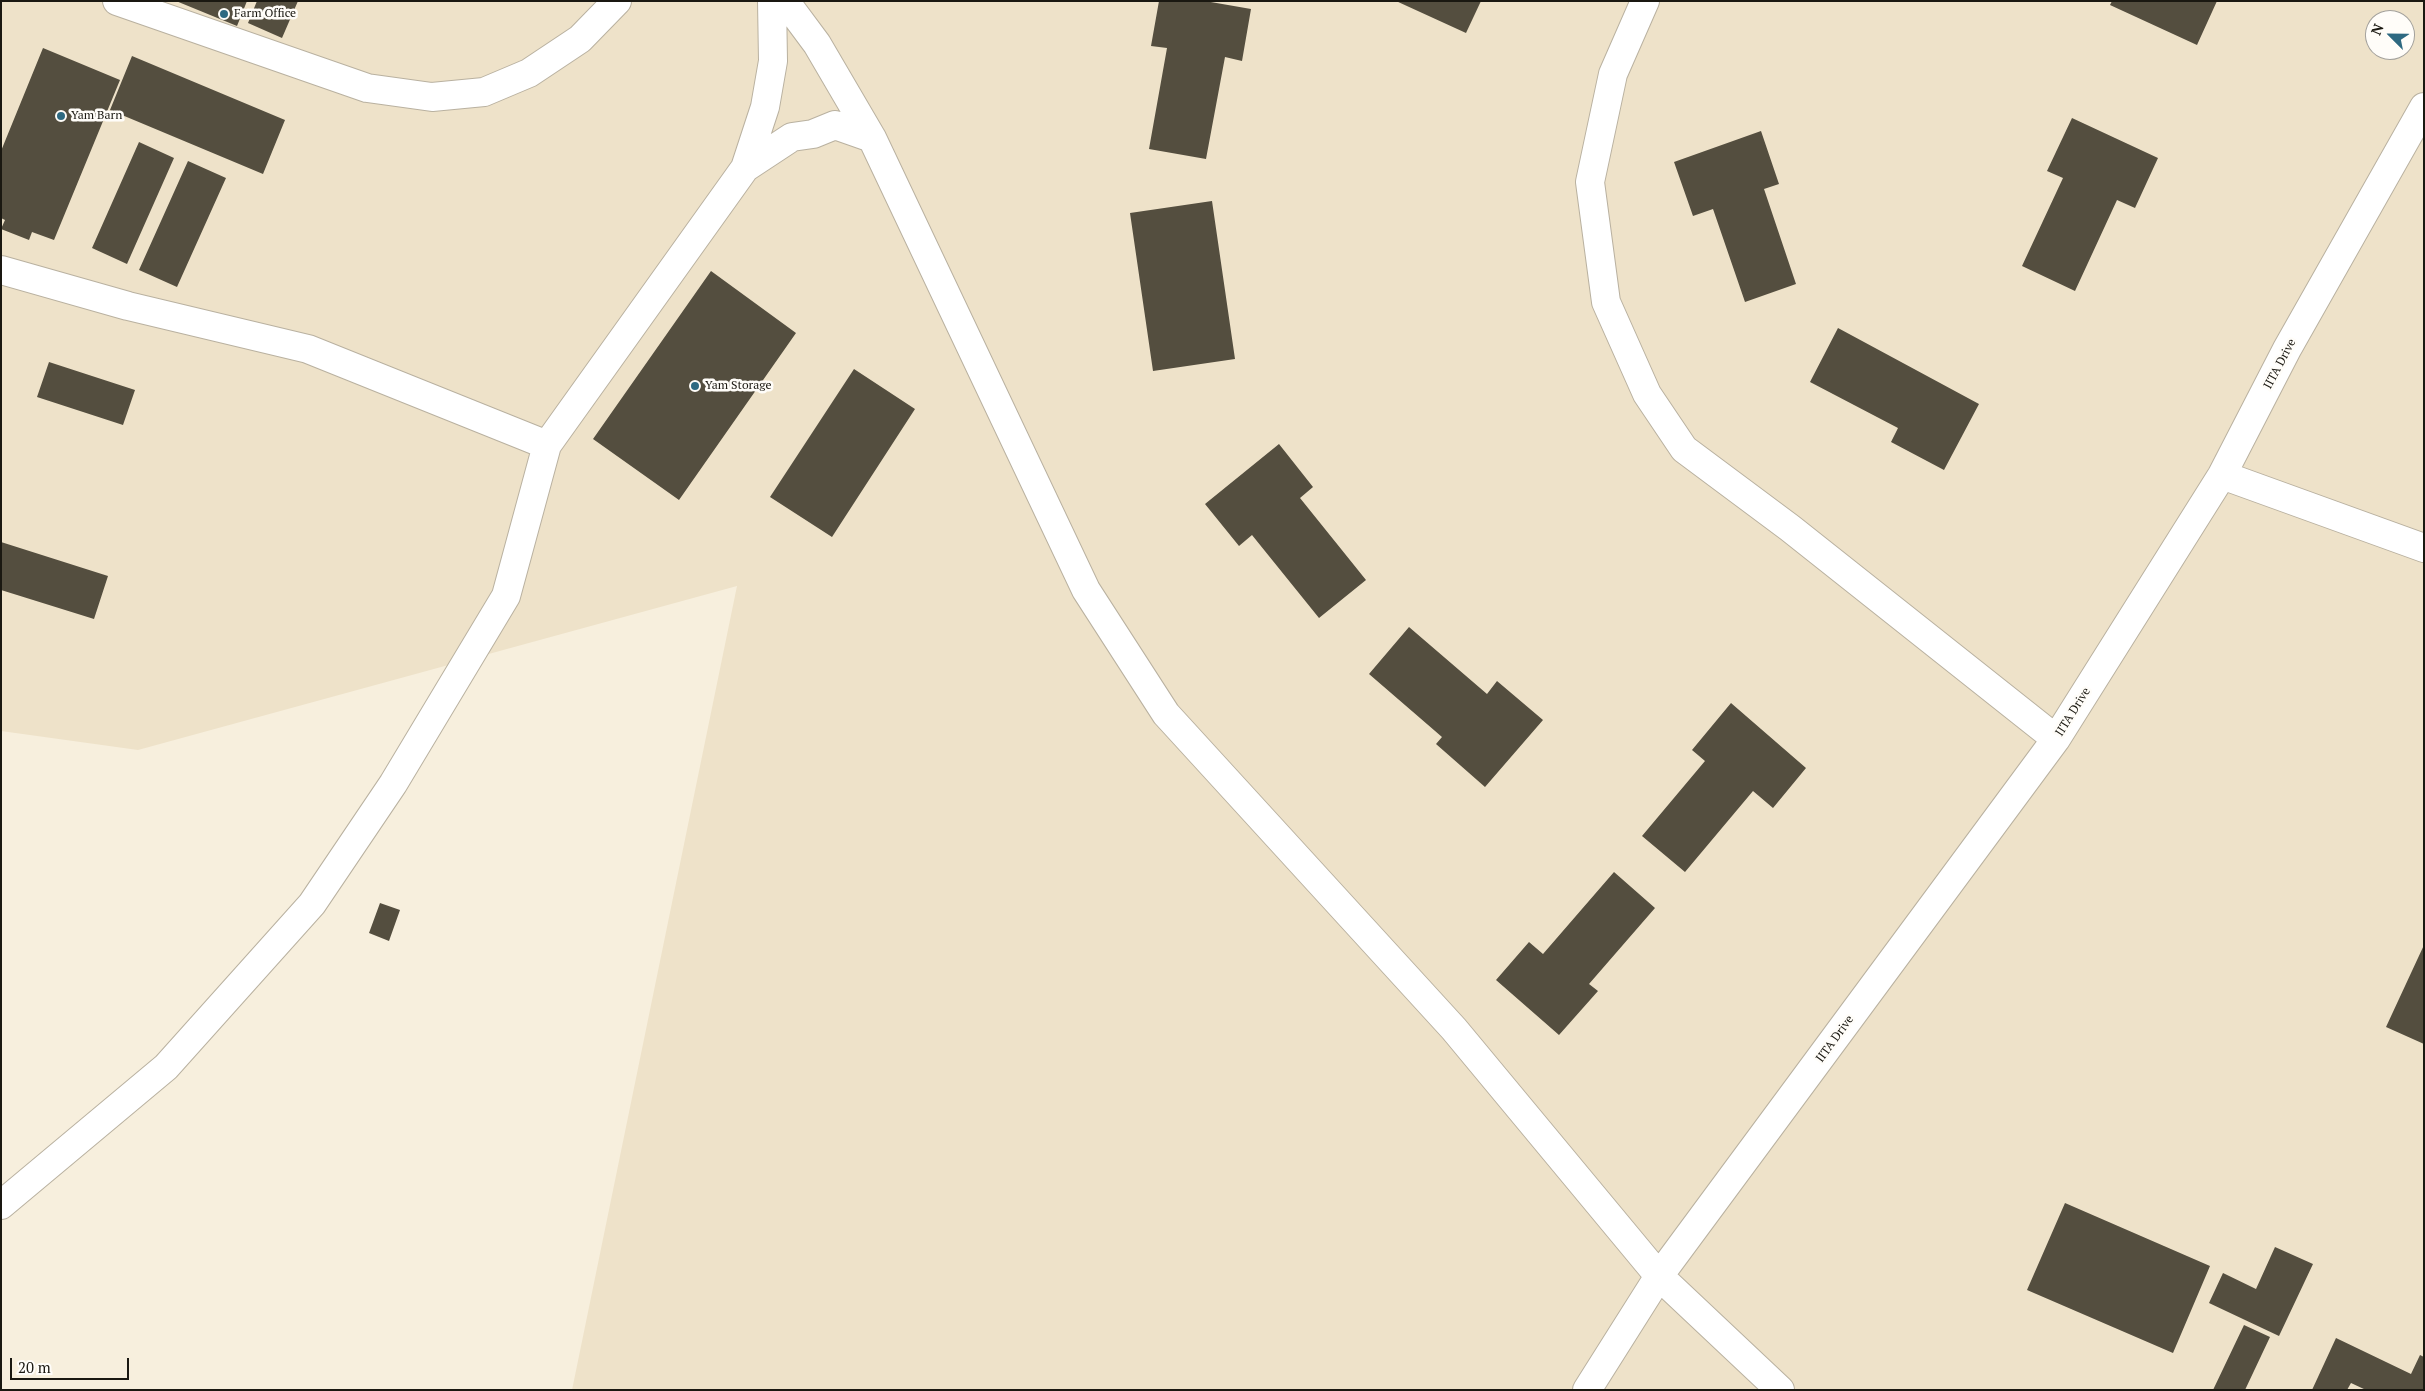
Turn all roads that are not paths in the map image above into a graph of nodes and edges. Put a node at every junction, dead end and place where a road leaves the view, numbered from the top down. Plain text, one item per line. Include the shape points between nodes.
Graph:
1 (117, 1) edge
2 (617, 1) edge
3 (772, 1) edge
4 (785, 1) edge
5 (1645, 1) edge
6 (2424, 107) edge
7 (872, 138) junction
8 (745, 168) junction
9 (1, 270) edge
10 (547, 445) junction
11 (2222, 475) junction
12 (2424, 548) edge
13 (2056, 738) junction
14 (1, 1205) edge
15 (1659, 1276) junction
16 (1587, 1390) edge
17 (1780, 1390) edge

1 - 2 street via 367,88 432,97 484,92 529,73 580,39
3 - 8 street via 773,61 765,107
4 - 7 street via 817,44
5 - 13 street via 1613,74 1590,182 1606,302 1647,394 1684,449 1790,528
6 - 11 street, IITA Drive via 2287,349
7 - 8 street via 835,125 792,138
7 - 15 street via 1086,590 1166,714 1454,1029
8 - 10 street
9 - 10 street via 128,306 308,349
10 - 14 street via 506,596 393,784 312,904 166,1067
11 - 12 street
11 - 13 street, IITA Drive
13 - 15 street, IITA Drive
15 - 16 street, IITA Drive
15 - 17 street

